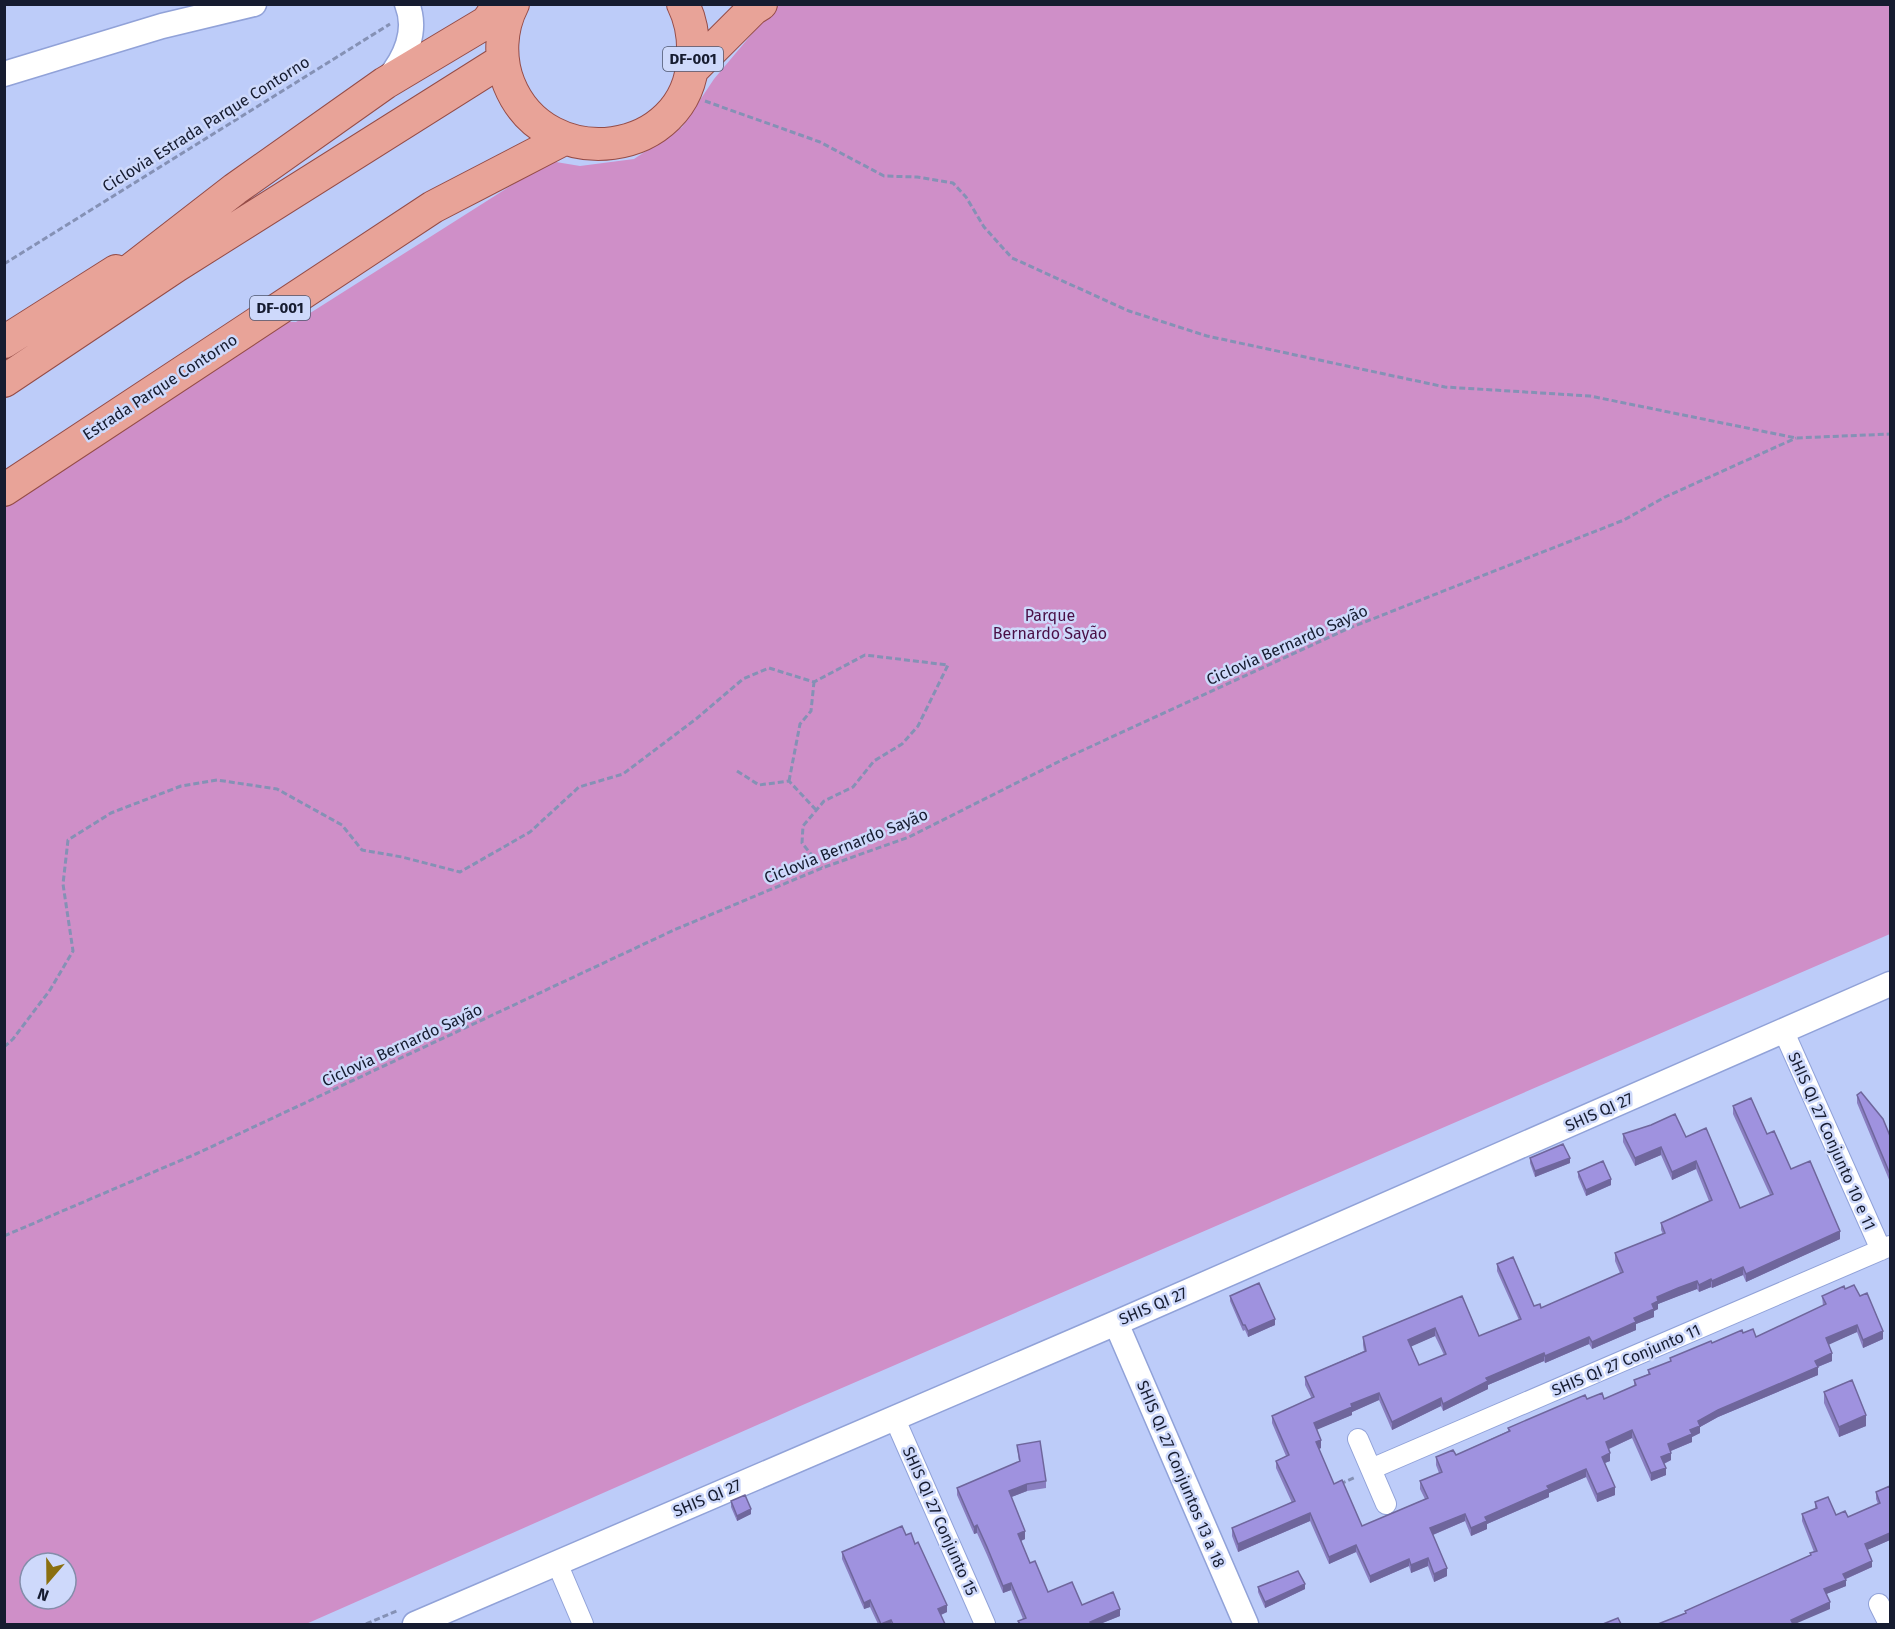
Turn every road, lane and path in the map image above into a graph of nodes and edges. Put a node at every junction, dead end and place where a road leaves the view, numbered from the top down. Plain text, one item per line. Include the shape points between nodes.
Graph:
1 (254, 4) edge
2 (496, 4) edge
3 (513, 4) edge
4 (683, 4) edge
5 (761, 4) edge
6 (408, 8) edge
7 (503, 60) junction
8 (4, 74) edge
9 (688, 81) junction
10 (385, 83) junction
11 (564, 139) junction
12 (183, 229) junction
13 (4, 264) edge
14 (4, 342) edge
15 (61, 343) junction
16 (4, 381) edge
17 (1890, 434) edge
18 (1796, 438) junction
19 (4, 490) edge
20 (814, 682) junction
21 (737, 771) dead end
22 (789, 782) junction
23 (816, 811) junction
24 (822, 868) junction
25 (1890, 984) edge
26 (1784, 1032) junction
27 (4, 1047) edge
28 (4, 1236) edge
29 (1886, 1248) edge
30 (1116, 1323) junction
31 (894, 1418) junction
32 (1358, 1439) dead end
33 (1371, 1469) junction
34 (1339, 1484) edge
35 (1386, 1504) dead end
36 (557, 1563) junction
37 (1880, 1604) dead end
38 (415, 1624) edge
39 (583, 1624) edge
40 (985, 1624) edge
41 (1246, 1624) edge
42 (1889, 1624) edge

1 - 8 street via 162,26
2 - 10 main road via 487,22
3 - 7 main road, DF-001 via 503,34
4 - 9 main road, DF-001 via 694,39
5 - 9 main road, DF-001
6 - 10 street via 406,54
6 - 13 path, Ciclovia Estrada Parque Contorno
7 - 11 main road, DF-001 via 522,108 534,121
7 - 15 main road
9 - 11 main road, DF-001 via 673,110 642,135 603,145
9 - 18 path via 885,176 953,183 1012,258 1129,310 1208,336 1445,387 1590,396
10 - 12 main road
11 - 19 main road, Estrada Parque Contorno / DF-001 via 433,207
12 - 14 main road
12 - 15 main road via 124,275
15 - 16 main road
17 - 18 path
18 - 24 path, Ciclovia Bernardo Sayão via 1665,497 1624,520 1347,629 1066,758 909,837
20 - 22 path via 812,711 800,724
20 - 23 path via 864,655 948,664 918,726 902,744 874,761 853,787 824,801
20 - 27 path via 769,668 743,679 623,774 579,787 530,832 460,872 362,850 342,825 277,789 217,780 181,786 111,813 68,840 63,884 73,951 50,990
21 - 22 path via 759,785
22 - 23 path
23 - 24 path via 803,826 802,843
24 - 28 path, Ciclovia Bernardo Sayão via 674,930 198,1153
25 - 26 street, SHIS QI 27
26 - 29 street, SHIS QI 27 Conjunto 10 e 11
26 - 30 street, SHIS QI 27
29 - 33 street, SHIS QI 27 Conjunto 11
30 - 31 street, SHIS QI 27
30 - 41 street, SHIS QI 27 Conjuntos 13 a 18
31 - 36 street, SHIS QI 27
31 - 40 street, SHIS QI 27 Conjunto 15
32 - 33 street
33 - 34 path
33 - 35 street
36 - 38 street, SHIS QI 27
36 - 39 street
37 - 42 street

